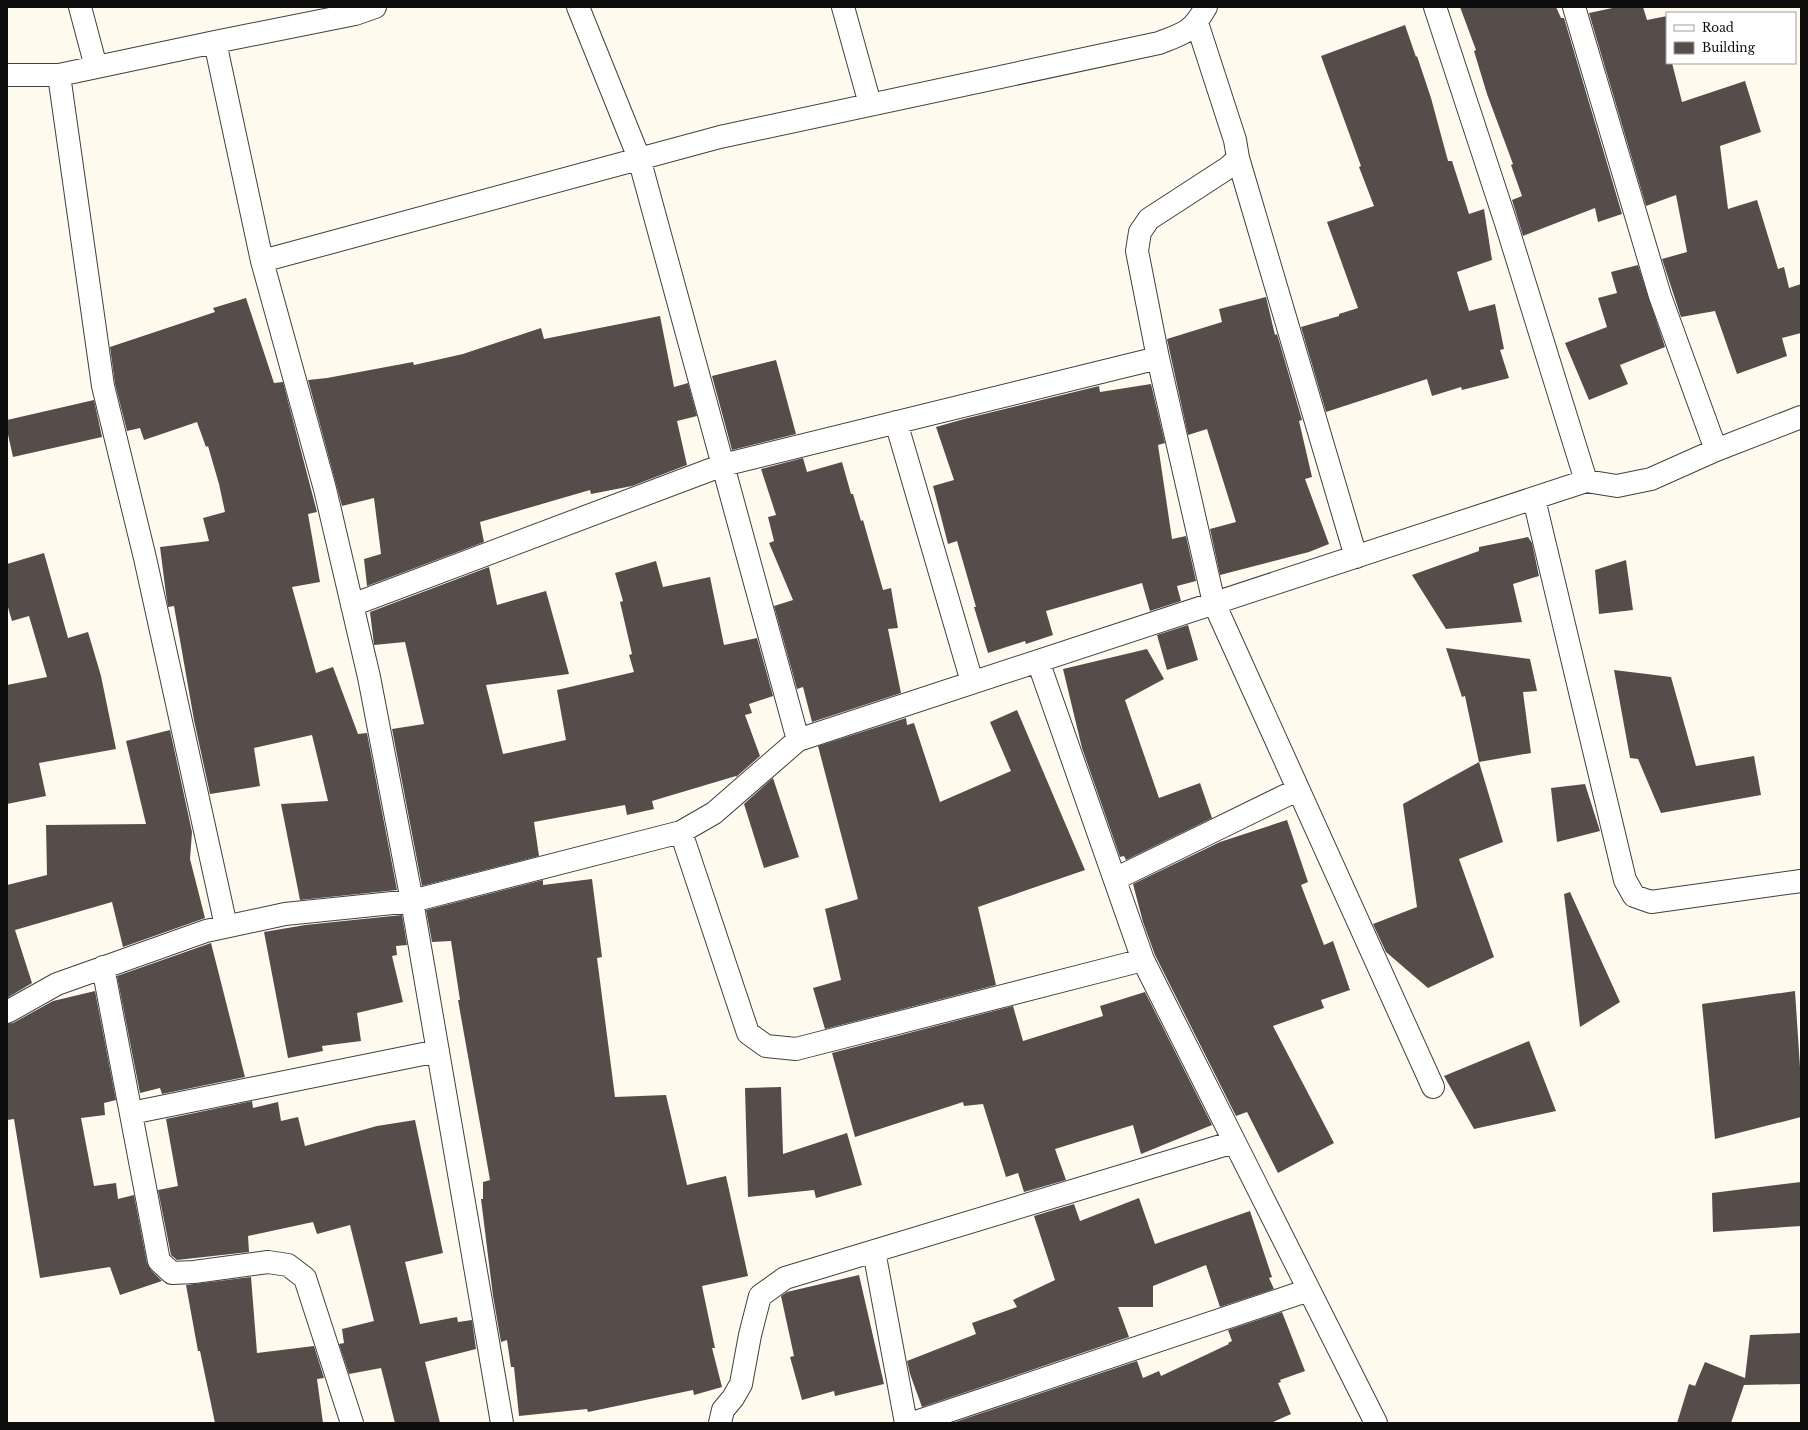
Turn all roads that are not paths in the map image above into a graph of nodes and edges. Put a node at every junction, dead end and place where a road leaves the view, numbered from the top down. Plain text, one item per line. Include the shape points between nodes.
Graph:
1 (80, 7) edge
2 (374, 7) edge
3 (578, 7) edge
4 (843, 7) edge
5 (1435, 7) edge
6 (1574, 7) edge
7 (1201, 15) edge
8 (215, 42) junction
9 (96, 67) junction
10 (7, 75) edge
11 (59, 75) junction
12 (870, 104) junction
13 (639, 158) junction
14 (1238, 158) junction
15 (262, 261) junction
16 (1158, 358) junction
17 (1801, 417) edge
18 (896, 422) junction
19 (1716, 450) junction
20 (723, 465) junction
21 (1586, 481) junction
22 (1534, 499) junction
23 (1356, 557) junction
24 (1214, 603) junction
25 (352, 605) junction
26 (1038, 661) junction
27 (972, 682) junction
28 (798, 740) junction
29 (1297, 790) junction
30 (681, 832) junction
31 (1115, 879) junction
32 (1801, 881) edge
33 (412, 901) junction
34 (226, 926) junction
35 (1143, 960) junction
36 (102, 967) junction
37 (7, 1012) edge
38 (438, 1051) junction
39 (1433, 1087) dead end
40 (131, 1113) junction
41 (1234, 1142) junction
42 (874, 1251) junction
43 (1309, 1290) junction
44 (352, 1423) edge
45 (502, 1423) edge
46 (720, 1423) edge
47 (906, 1423) edge
48 (913, 1423) edge
49 (1376, 1423) edge

1 - 9 street
2 - 8 street via 355,14
3 - 13 street
4 - 12 street
5 - 21 street via 1506,222
6 - 19 street via 1660,296
7 - 12 street via 1186,33 1159,43
7 - 14 street
8 - 9 street
8 - 15 street
9 - 11 street
10 - 11 street
11 - 34 street via 103,386 145,558
12 - 13 street via 720,137
13 - 15 street
13 - 20 street
14 - 16 street via 1229,167 1149,219 1140,232 1137,251
14 - 23 street
15 - 25 street via 325,489
16 - 18 street
16 - 24 street
17 - 19 street
18 - 20 street
18 - 27 street
19 - 21 street via 1651,479 1617,486
20 - 25 street
20 - 28 street
21 - 22 street
22 - 23 street
22 - 32 street via 1625,880 1634,896 1651,902
23 - 24 street
24 - 26 street
24 - 29 street
25 - 33 street via 369,677
26 - 27 street
26 - 31 street
27 - 28 street
28 - 30 street via 714,813
29 - 31 street
29 - 39 street
30 - 33 street
30 - 35 street via 748,1033 766,1046 796,1049
31 - 35 street
33 - 34 street via 285,914
33 - 38 street
34 - 36 street
35 - 41 street
36 - 37 street via 57,984
36 - 40 street
38 - 40 street
38 - 45 street
40 - 44 street via 160,1261 172,1273 268,1262 288,1265 305,1278
41 - 42 street
41 - 43 street
42 - 46 street via 785,1278 760,1296 741,1384 723,1410
42 - 47 street
43 - 48 street
43 - 49 street

